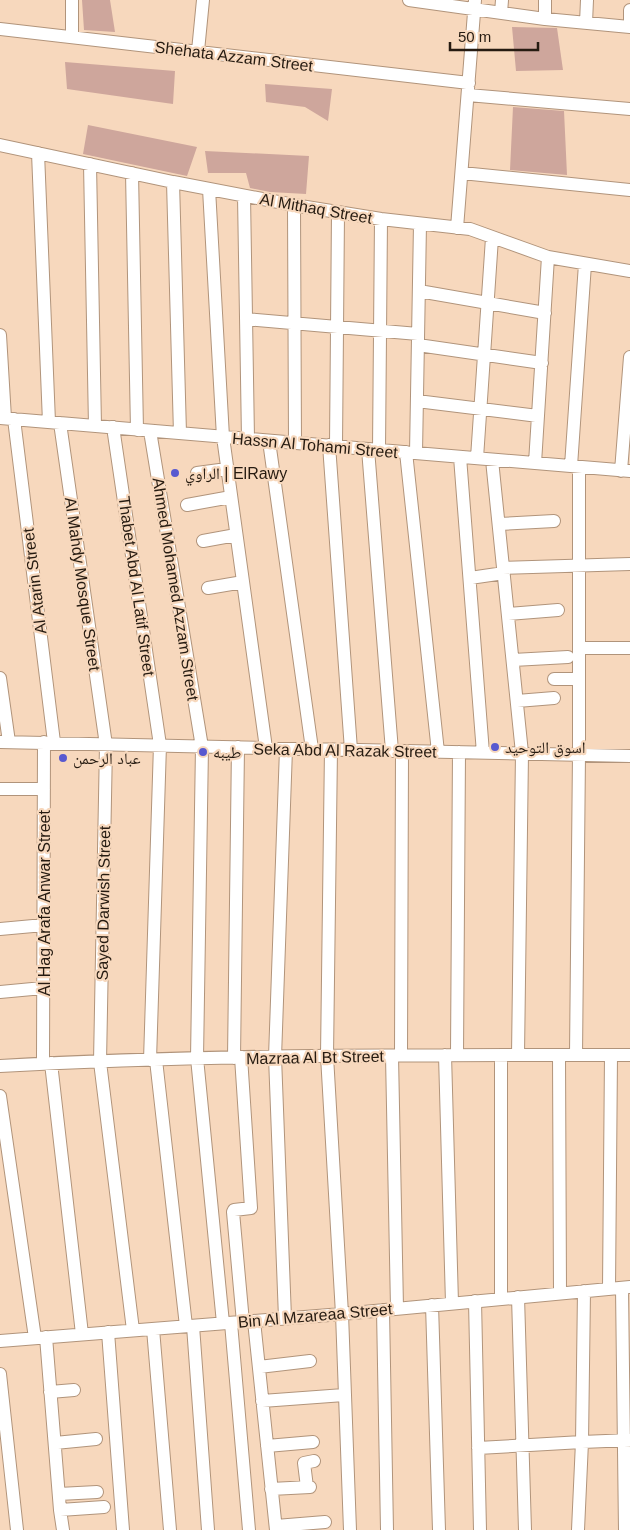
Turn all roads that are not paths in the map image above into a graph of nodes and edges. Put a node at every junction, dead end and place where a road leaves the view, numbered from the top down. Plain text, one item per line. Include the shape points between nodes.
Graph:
1 (72, 0) edge
2 (203, 0) edge
3 (410, 0) edge
4 (545, 0) edge
5 (587, 0) edge
6 (475, 4) edge
7 (502, 6) edge
8 (630, 10) edge
9 (545, 19) junction
10 (586, 23) junction
11 (630, 27) edge
12 (0, 29) edge
13 (72, 37) junction
14 (198, 52) junction
15 (468, 89) junction
16 (630, 109) edge
17 (0, 145) edge
18 (38, 153) junction
19 (90, 164) junction
20 (462, 173) junction
21 (132, 174) junction
22 (173, 182) junction
23 (210, 189) junction
24 (630, 190) edge
25 (244, 196) junction
26 (294, 206) junction
27 (338, 213) junction
28 (381, 219) junction
29 (420, 224) junction
30 (457, 228) junction
31 (492, 238) junction
32 (548, 257) junction
33 (585, 264) junction
34 (630, 271) edge
35 (419, 291) junction
36 (488, 303) junction
37 (545, 313) junction
38 (246, 319) junction
39 (294, 322) junction
40 (337, 326) junction
41 (380, 330) junction
42 (0, 335) edge
43 (418, 339) junction
44 (0, 349) edge
45 (485, 355) junction
46 (630, 357) edge
47 (542, 363) junction
48 (417, 401) junction
49 (481, 409) junction
50 (538, 416) junction
51 (7, 418) edge
52 (55, 423) junction
53 (95, 426) junction
54 (114, 427) junction
55 (136, 430) junction
56 (150, 430) junction
57 (180, 433) junction
58 (223, 437) junction
59 (248, 438) junction
60 (269, 441) junction
61 (294, 443) junction
62 (332, 446) junction
63 (374, 450) junction
64 (411, 453) junction
65 (460, 457) junction
66 (477, 458) junction
67 (492, 460) junction
68 (535, 463) junction
69 (575, 466) junction
70 (227, 469) junction
71 (626, 471) edge
72 (197, 473) dead end
73 (231, 497) junction
74 (187, 505) dead end
75 (554, 521) dead end
76 (499, 524) junction
77 (236, 535) junction
78 (203, 540) dead end
79 (630, 564) edge
80 (579, 565) junction
81 (503, 571) junction
82 (470, 578) junction
83 (243, 582) junction
84 (208, 588) dead end
85 (558, 610) dead end
86 (508, 614) junction
87 (579, 648) junction
88 (630, 648) edge
89 (568, 656) dead end
90 (513, 660) junction
91 (0, 678) edge
92 (554, 679) dead end
93 (579, 679) junction
94 (554, 698) dead end
95 (517, 701) junction
96 (4, 742) edge
97 (49, 742) junction
98 (106, 745) junction
99 (160, 745) junction
100 (202, 747) junction
101 (238, 747) junction
102 (266, 748) junction
103 (286, 749) junction
104 (312, 749) junction
105 (331, 750) junction
106 (350, 750) junction
107 (397, 751) junction
108 (438, 752) junction
109 (459, 752) junction
110 (483, 753) junction
111 (522, 753) junction
112 (579, 754) junction
113 (630, 756) edge
114 (0, 789) edge
115 (44, 789) junction
116 (44, 926) junction
117 (0, 928) edge
118 (43, 988) junction
119 (0, 992) edge
120 (451, 1055) junction
121 (501, 1055) junction
122 (518, 1055) junction
123 (559, 1055) junction
124 (576, 1055) junction
125 (611, 1055) junction
126 (630, 1055) edge
127 (327, 1056) junction
128 (396, 1056) junction
129 (275, 1057) junction
130 (198, 1058) junction
131 (237, 1058) junction
132 (153, 1060) junction
133 (100, 1062) junction
134 (47, 1063) junction
135 (0, 1066) edge
136 (0, 1096) edge
137 (620, 1288) edge
138 (584, 1291) junction
139 (560, 1293) junction
140 (518, 1297) junction
141 (501, 1299) junction
142 (475, 1301) junction
143 (452, 1303) junction
144 (432, 1305) junction
145 (397, 1308) junction
146 (383, 1310) junction
147 (342, 1314) junction
148 (285, 1318) junction
149 (238, 1322) junction
150 (189, 1326) junction
151 (152, 1329) junction
152 (133, 1330) junction
153 (108, 1332) junction
154 (82, 1334) junction
155 (40, 1338) junction
156 (0, 1341) edge
157 (310, 1361) dead end
158 (259, 1367) junction
159 (0, 1374) edge
160 (74, 1390) dead end
161 (50, 1392) junction
162 (344, 1395) junction
163 (262, 1401) junction
164 (96, 1440) dead end
165 (627, 1441) edge
166 (55, 1442) junction
167 (313, 1442) dead end
168 (582, 1442) junction
169 (267, 1446) junction
170 (522, 1446) junction
171 (478, 1448) junction
172 (314, 1460) dead end
173 (272, 1489) junction
174 (97, 1492) dead end
175 (59, 1494) junction
176 (104, 1507) dead end
177 (60, 1510) junction
178 (325, 1522) dead end
179 (276, 1528) edge
180 (17, 1530) edge
181 (63, 1530) edge
182 (124, 1530) edge
183 (170, 1530) edge
184 (208, 1530) edge
185 (249, 1530) edge
186 (350, 1530) edge
187 (387, 1530) edge
188 (439, 1530) edge
189 (480, 1530) edge
190 (525, 1530) edge
191 (578, 1530) edge
192 (625, 1530) edge

1 - 13 street
2 - 14 street
3 - 6 street
4 - 9 street
5 - 10 street
6 - 7 street
6 - 15 street
7 - 9 street
8 - 11 street
9 - 10 street
10 - 11 street
12 - 13 street, Shehata Azzam Street
13 - 14 street, Shehata Azzam Street
14 - 15 street, Shehata Azzam Street
15 - 16 street, Shehata Azzam Street
15 - 20 street
17 - 18 street, Al Mithaq Street
18 - 19 street, Al Mithaq Street
18 - 52 street, Al Mahdy Mosque Street
19 - 21 street, Al Mithaq Street
19 - 53 street
20 - 24 street
20 - 30 street
21 - 22 street, Al Mithaq Street
21 - 55 street
22 - 23 street, Al Mithaq Street
22 - 57 street
23 - 25 street, Al Mithaq Street
23 - 58 street
25 - 26 street, Al Mithaq Street
25 - 38 street
26 - 27 street, Al Mithaq Street
26 - 39 street
27 - 28 street, Al Mithaq Street
27 - 40 street
28 - 29 street, Al Mithaq Street
28 - 41 street
29 - 30 street, Al Mithaq Street
29 - 35 street
30 - 31 street, Al Mithaq Street
31 - 32 street, Al Mithaq Street
31 - 36 street
32 - 33 street, Al Mithaq Street
32 - 37 street
33 - 34 street, Al Mithaq Street
33 - 69 street
35 - 36 street
35 - 43 street
36 - 37 street
36 - 45 street
37 - 47 street
38 - 39 street
38 - 59 street
39 - 40 street
39 - 61 street
40 - 41 street
40 - 62 street
41 - 43 street
41 - 63 street
42 - 44 street, Al Atarin Street
43 - 45 street
43 - 48 street
44 - 51 street, Al Atarin Street
45 - 47 street
45 - 49 street
46 - 71 street
47 - 50 street
48 - 49 street
48 - 64 street
49 - 50 street
49 - 66 street
50 - 68 street
51 - 52 street, Hassn Al Tohami Street
51 - 97 street, Al Atarin Street
52 - 53 street, Hassn Al Tohami Street
52 - 98 street, Al Mahdy Mosque Street
53 - 54 street, Hassn Al Tohami Street
54 - 55 street, Hassn Al Tohami Street
54 - 99 street, Thabet Abd Al Latif Street
55 - 56 street, Hassn Al Tohami Street
56 - 57 street, Hassn Al Tohami Street
56 - 100 street, Ahmed Mohamed Azzam Street
57 - 58 street, Hassn Al Tohami Street
58 - 59 street, Hassn Al Tohami Street
58 - 70 street
59 - 60 street, Hassn Al Tohami Street
60 - 61 street, Hassn Al Tohami Street
60 - 104 street
61 - 62 street, Hassn Al Tohami Street
62 - 63 street, Hassn Al Tohami Street
62 - 106 street
63 - 64 street, Hassn Al Tohami Street
63 - 107 street
64 - 65 street, Hassn Al Tohami Street
64 - 108 street
65 - 66 street, Hassn Al Tohami Street
65 - 82 street
66 - 67 street, Hassn Al Tohami Street
67 - 68 street, Hassn Al Tohami Street
67 - 76 street
68 - 69 street, Hassn Al Tohami Street
69 - 71 street, Hassn Al Tohami Street
69 - 80 street
70 - 72 street
70 - 73 street
73 - 74 street
73 - 77 street
75 - 76 street
76 - 81 street
77 - 78 street
77 - 83 street
79 - 80 street
80 - 81 street
80 - 87 street
81 - 82 street
81 - 86 street
82 - 110 street
83 - 84 street
83 - 102 street
85 - 86 street
86 - 90 street
87 - 88 street
87 - 93 street
89 - 90 street
90 - 95 street
91 - 96 street
92 - 93 street
93 - 112 street
94 - 95 street
95 - 111 street
96 - 97 street, Seka Abd Al Razak Street
97 - 98 street, Seka Abd Al Razak Street
97 - 115 street, Al Hag Arafa Anwar Street
98 - 99 street, Seka Abd Al Razak Street
98 - 133 street, Sayed Darwish Street
99 - 100 street, Seka Abd Al Razak Street
99 - 132 street, Thabet Abd Al Latif Street
100 - 101 street, Seka Abd Al Razak Street
100 - 130 street, Ahmed Mohamed Azzam Street
101 - 102 street, Seka Abd Al Razak Street
101 - 131 street
102 - 103 street, Seka Abd Al Razak Street
103 - 104 street, Seka Abd Al Razak Street
103 - 129 street
104 - 105 street, Seka Abd Al Razak Street
105 - 106 street, Seka Abd Al Razak Street
105 - 127 street
106 - 107 street, Seka Abd Al Razak Street
107 - 108 street, Seka Abd Al Razak Street
107 - 128 street
108 - 109 street, Seka Abd Al Razak Street
109 - 110 street, Seka Abd Al Razak Street
109 - 120 street
110 - 111 street, Seka Abd Al Razak Street
111 - 112 street, Seka Abd Al Razak Street
111 - 122 street
112 - 113 street, Seka Abd Al Razak Street
112 - 124 street
114 - 115 street
115 - 116 street, Al Hag Arafa Anwar Street
116 - 117 street
116 - 118 street, Al Hag Arafa Anwar Street
118 - 119 street
118 - 134 street, Al Hag Arafa Anwar Street
120 - 121 street, Mazraa Al Bt Street
120 - 128 street, Mazraa Al Bt Street
120 - 143 street
121 - 122 street, Mazraa Al Bt Street
121 - 141 street
122 - 123 street, Mazraa Al Bt Street
123 - 124 street, Mazraa Al Bt Street
123 - 139 street
124 - 125 street, Mazraa Al Bt Street
125 - 126 street, Mazraa Al Bt Street
125 - 137 street
127 - 128 street, Mazraa Al Bt Street
127 - 129 street, Mazraa Al Bt Street
127 - 147 street
128 - 145 street
129 - 131 street, Mazraa Al Bt Street
129 - 148 street
130 - 131 street, Mazraa Al Bt Street
130 - 132 street, Mazraa Al Bt Street
130 - 149 street, Ahmed Mohamed Azzam Street
131 - 149 street via 251,1208 233,1212
132 - 133 street, Mazraa Al Bt Street
132 - 150 street, Thabet Abd Al Latif Street
133 - 134 street, Mazraa Al Bt Street
133 - 152 street, Sayed Darwish Street
134 - 135 street, Mazraa Al Bt Street
134 - 154 street, Al Hag Arafa Anwar Street
136 - 155 street
137 - 138 street, Bin Al Mzareaa Street
137 - 165 street
138 - 139 street, Bin Al Mzareaa Street
138 - 168 street
139 - 140 street, Bin Al Mzareaa Street
140 - 141 street, Bin Al Mzareaa Street
140 - 170 street
141 - 142 street, Bin Al Mzareaa Street
142 - 143 street, Bin Al Mzareaa Street
142 - 171 street
143 - 144 street, Bin Al Mzareaa Street
144 - 145 street, Bin Al Mzareaa Street
144 - 188 street
145 - 146 street, Bin Al Mzareaa Street
146 - 147 street, Bin Al Mzareaa Street
146 - 187 street
147 - 148 street, Bin Al Mzareaa Street
147 - 162 street
148 - 149 street, Bin Al Mzareaa Street
149 - 150 street, Bin Al Mzareaa Street
149 - 158 street
149 - 185 street
150 - 151 street, Bin Al Mzareaa Street
150 - 184 street, Thabet Abd Al Latif Street
151 - 152 street, Bin Al Mzareaa Street
151 - 183 street
152 - 153 street, Bin Al Mzareaa Street
153 - 154 street, Bin Al Mzareaa Street
153 - 182 street
154 - 155 street, Bin Al Mzareaa Street
155 - 156 street, Bin Al Mzareaa Street
155 - 161 street
157 - 158 street
158 - 163 street
159 - 180 street
160 - 161 street
161 - 166 street
162 - 163 street
162 - 186 street
163 - 169 street
164 - 166 street
165 - 168 street
165 - 192 street
166 - 175 street
167 - 169 street
168 - 170 street
168 - 191 street
169 - 173 street
170 - 171 street
170 - 190 street
171 - 189 street
172 - 173 street via 304,1463 308,1487
173 - 179 street
174 - 175 street
175 - 177 street
176 - 177 street
177 - 181 street
178 - 179 street

